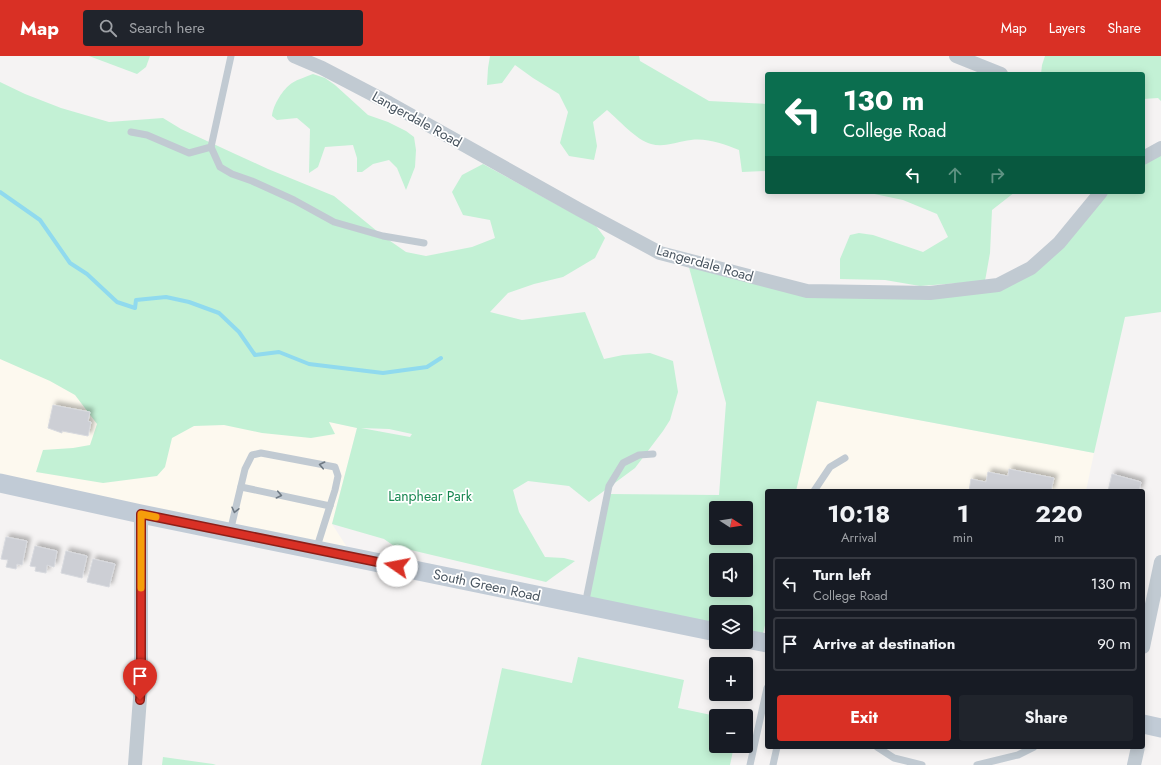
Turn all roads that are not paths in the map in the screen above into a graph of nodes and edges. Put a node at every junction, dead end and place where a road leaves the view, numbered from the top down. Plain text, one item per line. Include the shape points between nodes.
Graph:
1 (231, 56) edge
2 (294, 56) edge
3 (956, 56) edge
4 (996, 72) edge
5 (131, 132) dead end
6 (211, 148) junction
7 (1161, 148) edge
8 (1145, 157) edge
9 (1099, 194) edge
10 (424, 243) dead end
11 (653, 454) dead end
12 (845, 458) dead end
13 (0, 483) edge
14 (241, 487) junction
15 (815, 489) edge
16 (330, 506) junction
17 (141, 514) junction
18 (230, 532) junction
19 (316, 550) junction
20 (1161, 562) edge
21 (585, 606) junction
22 (709, 631) edge
23 (1145, 638) edge
24 (753, 640) edge
25 (765, 643) edge
26 (765, 697) edge
27 (1145, 724) edge
28 (1161, 728) edge
29 (777, 749) edge
30 (880, 749) edge
31 (1030, 749) edge
32 (1138, 749) edge
33 (136, 765) edge
34 (750, 765) edge
35 (773, 765) edge
36 (922, 765) edge
37 (977, 765) edge
38 (1134, 765) edge

1 - 6 lane
2 - 9 street, Langerdale Road via 389,103 660,253 807,291 930,293 998,285 1031,268 1048,253
3 - 4 street
5 - 6 lane via 147,135 189,153
6 - 10 lane via 220,167 294,200 334,222 383,236
7 - 8 street
11 - 21 lane via 639,455 623,463 609,486
12 - 15 lane via 830,467
13 - 17 main road, South Green Road
14 -> 16 lane
16 -> 14 lane via 338,476 335,467 322,464 261,453 252,455 245,469
14 -> 18 lane
16 - 19 lane
17 - 18 main road, South Green Road
17 - 33 street via 141,684
18 - 19 main road, South Green Road
19 - 21 main road, South Green Road
20 - 23 street
21 - 22 main road, South Green Road
24 - 25 main road
26 - 34 lane
27 - 28 main road
29 - 35 lane
30 - 36 lane via 894,758
31 - 37 lane via 1018,755
32 - 38 street

